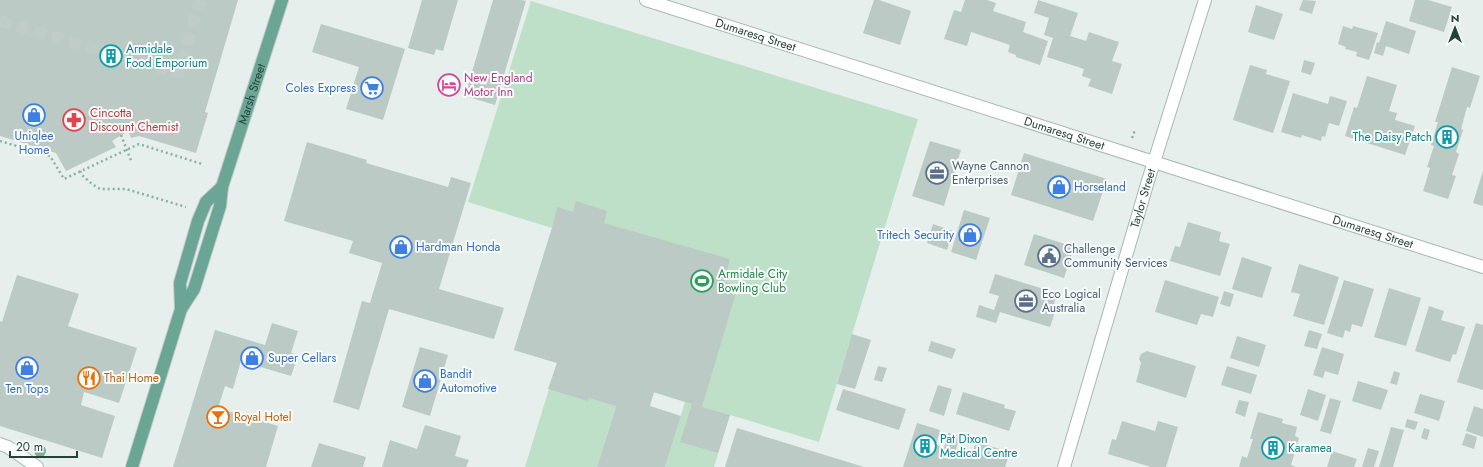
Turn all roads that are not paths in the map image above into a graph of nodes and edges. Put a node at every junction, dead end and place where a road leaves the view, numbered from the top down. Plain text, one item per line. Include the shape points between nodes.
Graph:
1 (282, 0) edge
2 (646, 0) edge
3 (1205, 0) edge
4 (1154, 162) junction
5 (222, 187) junction
6 (1483, 267) edge
7 (181, 310) junction
8 (0, 444) edge
9 (1066, 466) edge
10 (37, 467) edge
11 (132, 467) edge

1 - 5 main road, Marsh Street
2 - 4 street, Dumaresq Street
3 - 4 street, Taylor Street
4 - 6 street, Dumaresq Street
4 - 9 street, Taylor Street
5 - 7 main road, Marsh Street via 220,206 194,289
5 - 7 main road, Marsh Street via 206,202 198,221 180,283
7 - 11 main road, Marsh Street
8 - 10 street

